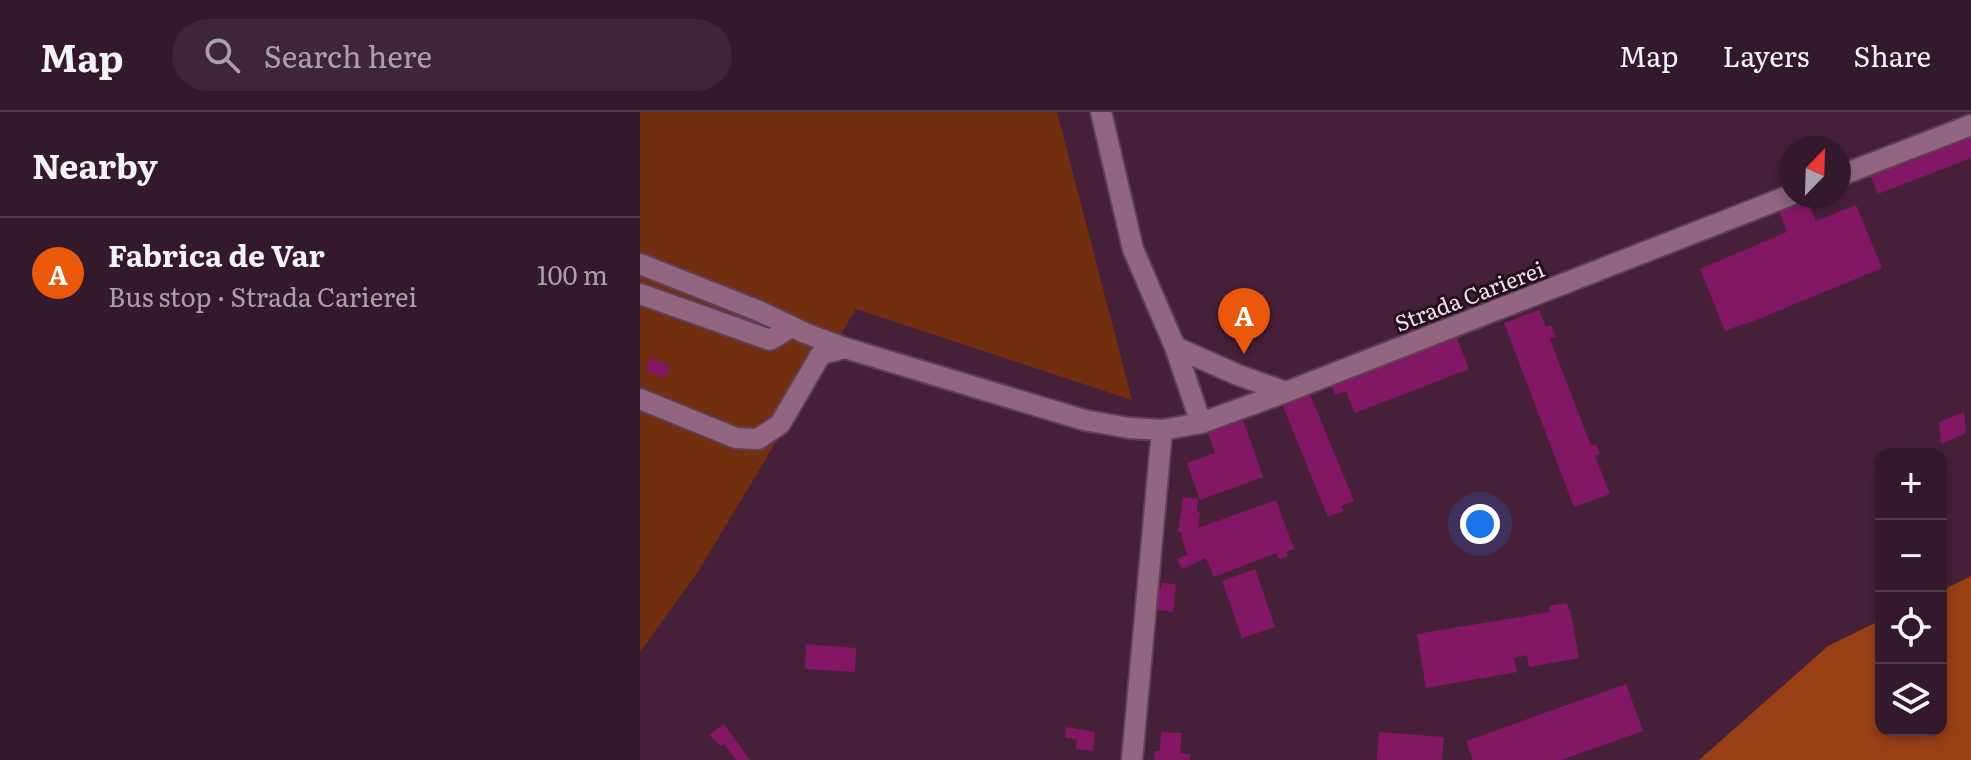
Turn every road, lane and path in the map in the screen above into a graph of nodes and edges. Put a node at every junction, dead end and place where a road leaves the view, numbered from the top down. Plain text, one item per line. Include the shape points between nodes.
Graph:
1 (1101, 112) edge
2 (1971, 125) edge
3 (1851, 171) edge
4 (1779, 200) edge
5 (640, 264) edge
6 (640, 294) edge
7 (792, 327) junction
8 (1175, 347) junction
9 (845, 348) junction
10 (1286, 392) junction
11 (640, 399) edge
12 (1201, 423) junction
13 (1162, 430) junction
14 (1132, 760) edge

1 - 8 street via 1133,249
2 - 3 street
4 - 10 street, Strada Carierei
5 - 7 street, Strada Carierei
6 - 7 street via 770,340
7 - 9 street, Strada Carierei
8 - 10 street
8 - 12 street
9 - 11 street via 821,354 780,424 758,439 736,438
9 - 13 street, Strada Carierei via 1084,420
10 - 12 street, Strada Carierei
12 - 13 street, Strada Carierei
13 - 14 street

